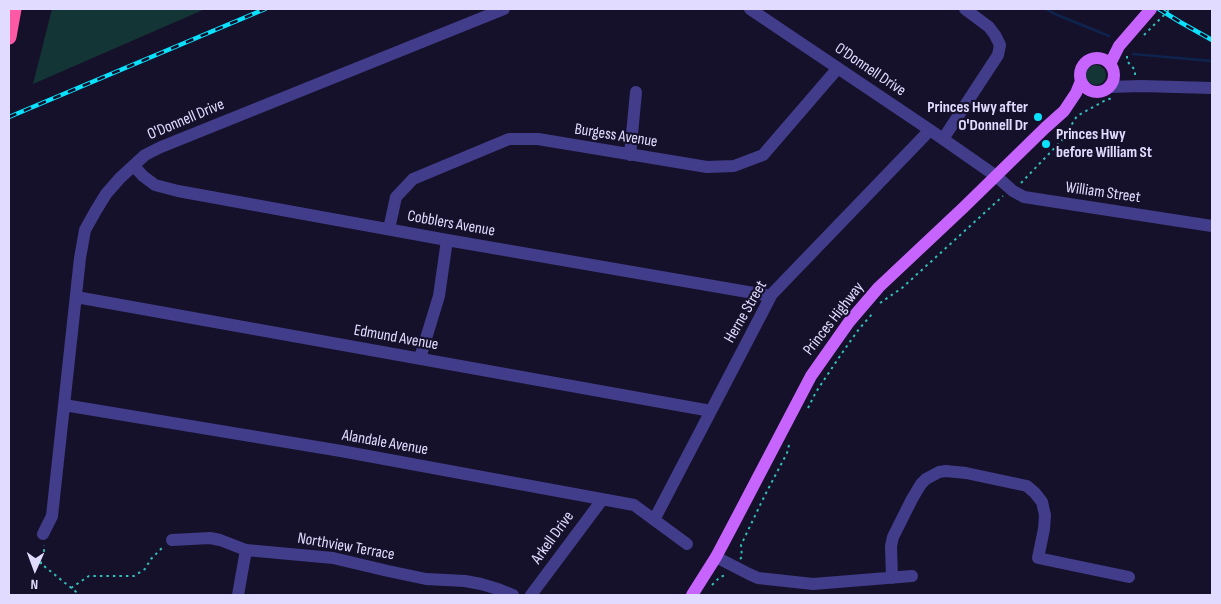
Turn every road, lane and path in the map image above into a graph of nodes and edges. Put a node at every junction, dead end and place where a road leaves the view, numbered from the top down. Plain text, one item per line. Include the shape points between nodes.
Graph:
1 (14, 9) edge
2 (504, 9) edge
3 (750, 9) edge
4 (965, 9) edge
5 (1151, 9) edge
6 (1170, 9) edge
7 (9, 37) edge
8 (1139, 40) dead end
9 (1127, 56) dead end
10 (1106, 61) junction
11 (838, 68) junction
12 (1081, 81) junction
13 (1138, 85) junction
14 (1112, 87) junction
15 (1212, 88) edge
16 (1094, 91) junction
17 (636, 92) dead end
18 (1064, 111) junction
19 (930, 130) junction
20 (943, 139) junction
21 (630, 154) junction
22 (134, 166) junction
23 (996, 176) junction
24 (1012, 189) junction
25 (1212, 226) edge
26 (389, 229) junction
27 (447, 240) junction
28 (771, 296) junction
29 (76, 297) junction
30 (420, 358) junction
31 (64, 405) junction
32 (808, 408) dead end
33 (711, 411) junction
34 (791, 439) dead end
35 (602, 500) junction
36 (654, 520) junction
37 (43, 534) joint
38 (172, 540) joint
39 (687, 544) dead end
40 (246, 550) junction
41 (716, 557) junction
42 (34, 558) dead end
43 (41, 564) junction
44 (734, 567) junction
45 (912, 576) dead end
46 (1129, 577) dead end
47 (892, 578) junction
48 (710, 587) dead end
49 (71, 588) junction
50 (80, 595) edge
51 (238, 595) edge
52 (513, 595) edge
53 (531, 595) edge
54 (692, 595) edge

1 - 7 highway
2 - 22 street, O'Donnell Drive via 161,147 145,155
3 - 11 street, O'Donnell Drive
4 - 20 street via 989,27 1000,45 998,55
5 - 10 main road
6 - 8 path
9 - 13 path via 1126,61 1135,70
10 - 12 main road via 1089,60 1083,65
10 - 14 main road via 1113,70
11 - 19 street, O'Donnell Drive
11 - 21 street, Burgess Avenue via 762,155 734,166 707,167
12 - 16 main road
12 - 18 main road, Princes Highway
13 - 14 street
13 - 15 street
14 - 16 main road
14 - 24 path via 1104,101 1077,116 1068,135
16 - 18 main road, Princes Highway
17 - 21 street
18 - 23 main road, Princes Highway
19 - 20 street, O'Donnell Drive
19 - 28 street, Herne Street
20 - 23 street, O'Donnell Drive
21 - 26 street, Burgess Avenue via 538,139 509,139 413,179 396,197
22 - 26 street, Cobblers Avenue via 156,185 178,191
22 - 29 street, O'Donnell Drive via 106,194 85,230
23 - 24 street, William Street
23 - 41 main road, Princes Highway via 879,288 849,322 812,376
24 - 25 street, William Street via 1035,199
24 - 32 path via 902,288 881,302 842,353
26 - 27 street, Cobblers Avenue
27 - 28 street, Cobblers Avenue
27 - 30 street via 439,296
28 - 33 street, Herne Street
29 - 30 street, Edmund Avenue
29 - 31 street, O'Donnell Drive
30 - 33 street, Edmund Avenue
31 - 35 street, Alandale Avenue via 341,451
31 - 37 street, O'Donnell Drive via 52,516
33 - 36 street, Herne Street
34 - 44 path via 741,545 742,557
35 - 36 street, Alandale Avenue via 634,505
35 - 53 street, Arkell Drive
36 - 39 street, Alandale Avenue
37 - 43 path
38 - 40 street, Northview Terrace via 210,538
38 - 49 path via 134,576 89,576
40 - 51 street
40 - 52 street, Northview Terrace via 333,558 426,578 481,584
41 - 44 street
41 - 54 main road, Princes Highway
42 - 43 path
43 - 49 path
44 - 47 street via 758,578 813,584
44 - 48 path via 729,575 720,577
45 - 47 street
46 - 47 street via 1038,558 1046,515 1035,493 1027,486 946,471 926,479 912,499 893,537
49 - 50 path

